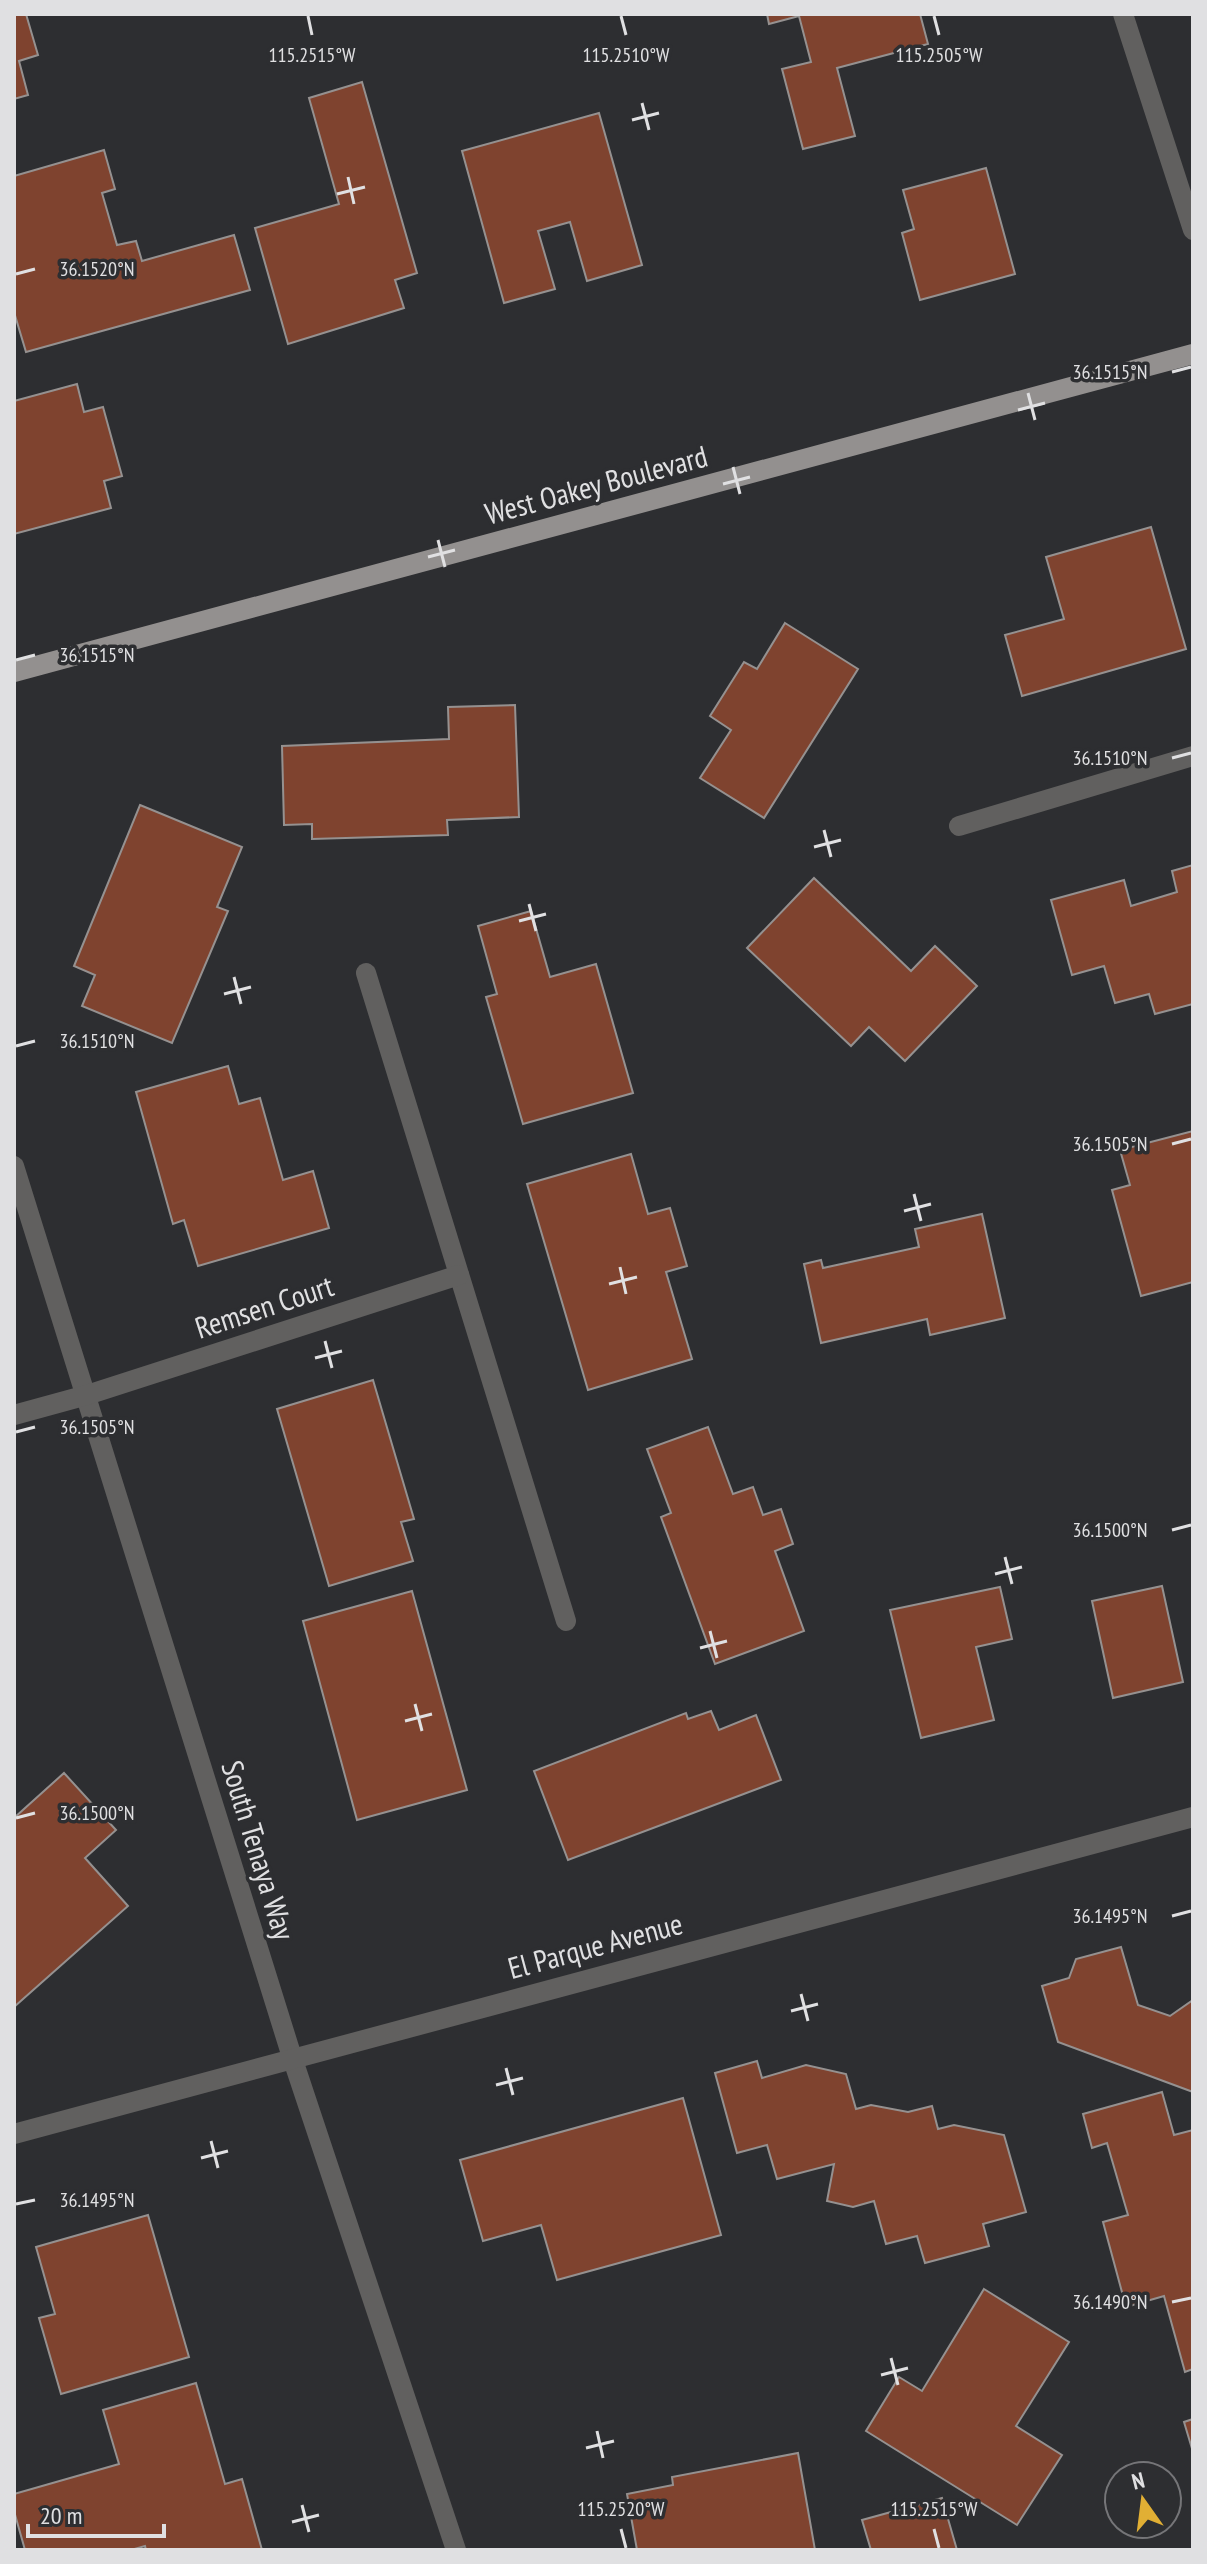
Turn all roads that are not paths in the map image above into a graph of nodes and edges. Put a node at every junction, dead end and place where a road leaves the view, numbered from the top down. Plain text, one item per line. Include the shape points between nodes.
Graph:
1 (1123, 14) edge
2 (1193, 230) edge
3 (1193, 354) edge
4 (14, 672) edge
5 (1193, 756) edge
6 (959, 826) dead end
7 (366, 973) dead end
8 (14, 1166) edge
9 (459, 1275) junction
10 (87, 1395) junction
11 (14, 1415) edge
12 (566, 1621) dead end
13 (1193, 1817) edge
14 (292, 2057) junction
15 (14, 2134) edge
16 (456, 2550) edge

1 - 2 street
3 - 4 main road, West Oakey Boulevard
5 - 6 street
7 - 9 street
8 - 10 street, South Tenaya Way
9 - 10 street, Remsen Court
9 - 12 street
10 - 11 street, Remsen Court
10 - 14 street, South Tenaya Way
13 - 14 street, El Parque Avenue
14 - 15 street, El Parque Avenue
14 - 16 street, South Tenaya Way

